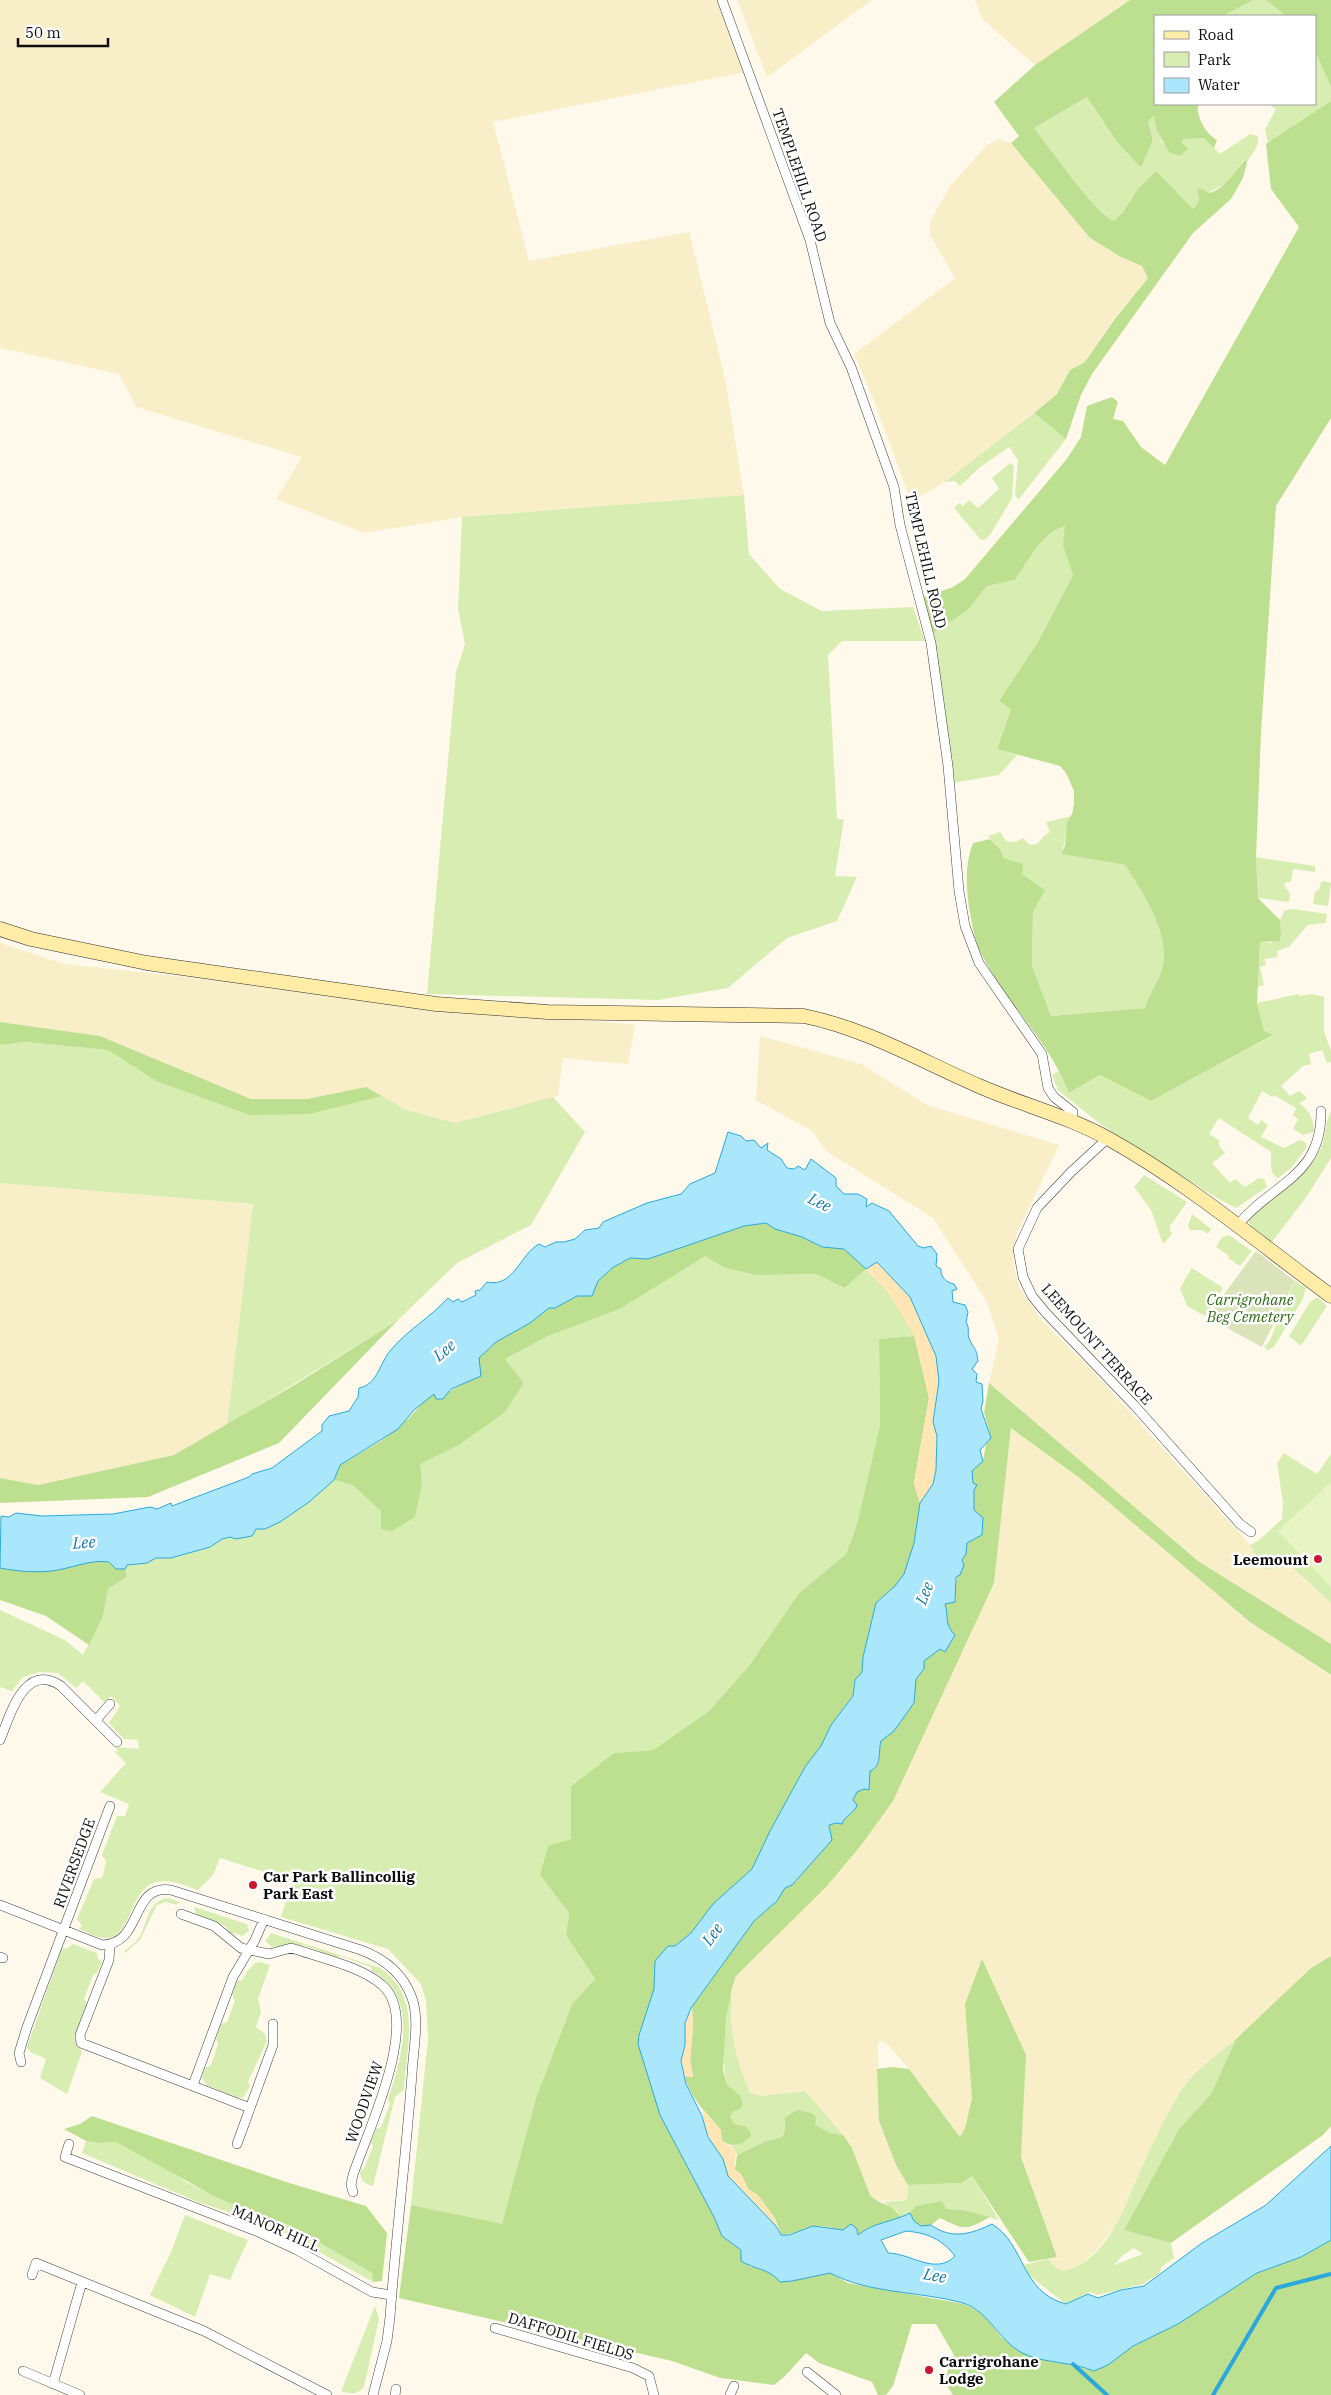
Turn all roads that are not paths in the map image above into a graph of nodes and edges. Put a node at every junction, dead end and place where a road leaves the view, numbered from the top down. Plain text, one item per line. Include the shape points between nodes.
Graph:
1 (722, 0) edge
2 (0, 929) edge
3 (1321, 1111) dead end
4 (1072, 1121) junction
5 (1108, 1138) junction
6 (1237, 1226) junction
7 (1331, 1296) edge
8 (1251, 1532) dead end
9 (110, 1704) dead end
10 (96, 1720) junction
11 (0, 1740) edge
12 (116, 1742) dead end
13 (110, 1806) dead end
14 (0, 1905) edge
15 (181, 1914) dead end
16 (264, 1919) junction
17 (64, 1930) junction
18 (110, 1945) junction
19 (249, 1950) junction
20 (273, 2024) dead end
21 (21, 2062) dead end
22 (192, 2085) junction
23 (250, 2108) junction
24 (70, 2144) dead end
25 (237, 2144) dead end
26 (352, 2192) dead end
27 (32, 2275) dead end
28 (82, 2282) junction
29 (391, 2295) junction
30 (495, 2328) dead end
31 (23, 2371) dead end
32 (808, 2372) dead end
33 (53, 2384) junction
34 (80, 2395) edge
35 (327, 2395) edge
36 (373, 2395) edge
37 (654, 2395) edge
38 (836, 2395) edge

1 - 4 street, TEMPLEHILL ROAD via 810,240 830,323 851,367 894,487 900,525 931,642 965,926 979,963 1042,1054 1048,1088 1073,1112
2 - 4 main road via 31,939 147,963 436,1004 548,1012 804,1016 836,1023 884,1041 980,1087
3 - 6 street via 1322,1130 1306,1162 1295,1176 1246,1214
4 - 5 main road
5 - 6 main road
5 - 8 street, LEEMOUNT TERRACE via 1038,1208 1018,1249 1023,1278 1046,1313 1135,1406 1240,1524
6 - 7 main road
9 - 10 street
10 - 11 street via 61,1686 44,1680 29,1684 21,1692
10 - 12 street
13 - 17 street, RIVERSEDGE
14 - 17 street
15 - 19 street via 214,1926 231,1942
16 - 18 street via 161,1889 152,1892 142,1903 126,1936
16 - 19 street
16 - 29 street via 375,1956 398,1974 412,1998 415,2026 408,2125
17 - 18 street
17 - 21 street, RIVERSEDGE via 25,2033 19,2053
18 - 22 street via 109,1960 80,2035 81,2043
19 - 22 street via 233,1977
19 - 26 street, WOODVIEW via 269,1954 291,1948 298,1950 378,1981 393,2001 396,2020 393,2058 381,2101 353,2175
20 - 23 street via 273,2045
22 - 23 street
23 - 25 street
24 - 29 street, MANOR HILL via 65,2156 256,2231 372,2292
27 - 28 street via 36,2263
28 - 33 street
28 - 35 street via 204,2332
29 - 36 street via 387,2341
30 - 37 street, DAFFODIL FIELDS via 633,2368 649,2376
31 - 33 street
32 - 38 street
33 - 34 street

